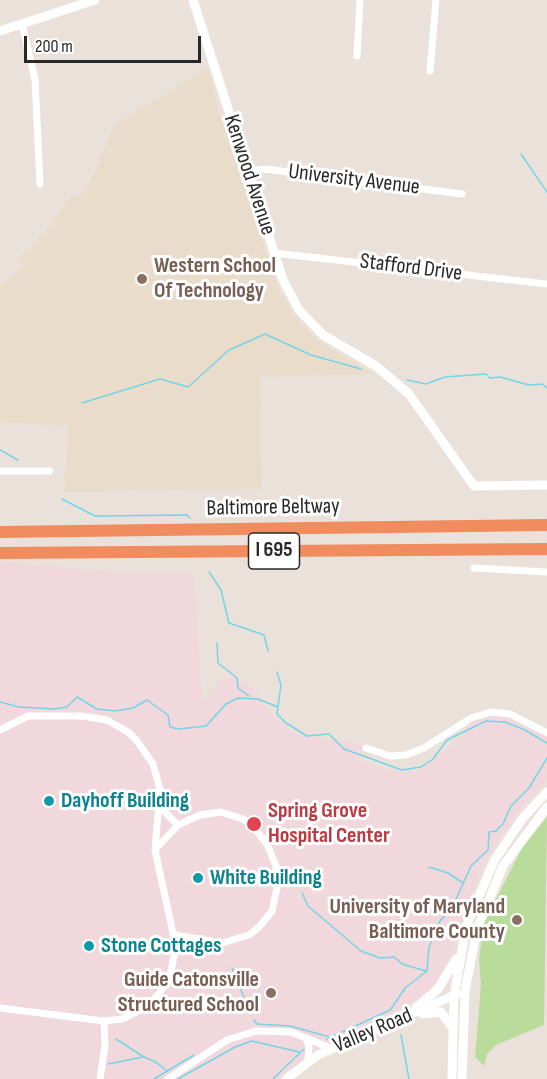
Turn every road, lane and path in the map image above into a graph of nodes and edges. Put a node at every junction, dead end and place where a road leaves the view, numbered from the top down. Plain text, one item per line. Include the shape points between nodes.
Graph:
1 (95, 0) edge
2 (193, 0) edge
3 (360, 0) edge
4 (436, 0) edge
5 (22, 24) junction
6 (0, 31) edge
7 (357, 56) dead end
8 (430, 71) dead end
9 (246, 171) junction
10 (40, 184) dead end
11 (462, 194) dead end
12 (274, 253) junction
13 (547, 284) edge
14 (0, 471) edge
15 (50, 471) dead end
16 (547, 485) edge
17 (547, 525) edge
18 (0, 532) edge
19 (547, 549) edge
20 (0, 553) edge
21 (474, 568) dead end
22 (547, 572) edge
23 (0, 730) edge
24 (547, 733) edge
25 (366, 748) dead end
26 (547, 792) edge
27 (160, 807) junction
28 (547, 807) edge
29 (178, 825) junction
30 (155, 850) junction
31 (175, 935) junction
32 (460, 951) junction
33 (465, 991) junction
34 (454, 996) junction
35 (0, 1008) edge
36 (104, 1021) junction
37 (397, 1021) junction
38 (453, 1030) junction
39 (306, 1038) junction
40 (333, 1048) junction
41 (308, 1060) junction
42 (100, 1079) edge
43 (168, 1079) edge
44 (286, 1079) edge
45 (452, 1079) edge
46 (464, 1079) edge

1 - 5 main road
2 - 9 main road, Kenwood Avenue
3 - 7 street
4 - 8 street
5 - 6 main road
5 - 10 street via 35,79
9 - 11 street, University Avenue via 265,169
9 - 12 main road, Kenwood Avenue
12 - 13 street, Stafford Drive
12 - 16 main road, Kenwood Avenue via 288,291 305,318 334,344 386,373 409,394 474,486
14 - 15 street
17 - 18 highway, Baltimore Beltway / I 695
19 - 20 highway, Baltimore Beltway / I 695
21 - 22 street
23 - 27 street via 28,716 96,718 118,725 137,741 153,764
24 - 25 street via 510,714 491,712 471,718 415,753 390,756
26 - 32 main road via 522,819 494,861 475,902
27 - 29 street
27 - 30 street
28 - 33 main road via 518,844 493,887 477,929
29 - 30 street
29 - 31 street via 221,812 243,819 260,833 272,854 277,888 272,911 249,934 222,943
30 - 31 street
31 - 36 street via 173,966 159,994 132,1016
32 - 34 main road
32 - 37 main road via 438,989
33 - 34 main road, Valley Road
33 - 46 main road
34 - 37 main road, Valley Road
34 - 38 main road
35 - 36 street
36 - 42 street
37 - 38 main road via 435,1011 446,1016
37 - 40 main road, Valley Road
38 - 45 main road
39 - 40 street
39 - 41 street
39 - 43 street via 282,1030 246,1032 226,1040
40 - 41 main road, Valley Road
41 - 44 main road, Valley Road

